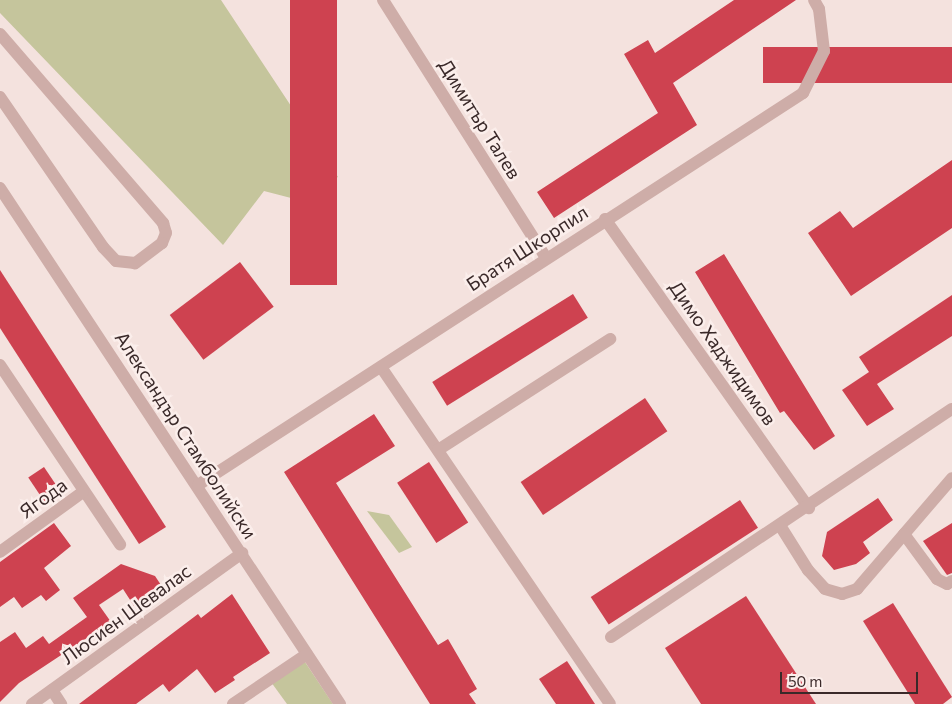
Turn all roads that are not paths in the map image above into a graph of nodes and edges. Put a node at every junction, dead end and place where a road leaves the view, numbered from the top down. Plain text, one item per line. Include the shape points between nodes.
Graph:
1 (383, 0) edge
2 (814, 0) edge
3 (0, 34) edge
4 (0, 97) edge
5 (0, 188) edge
6 (606, 220) junction
7 (546, 258) junction
8 (610, 339) dead end
9 (0, 365) edge
10 (381, 367) junction
11 (952, 409) edge
12 (438, 450) junction
13 (952, 478) edge
14 (198, 485) junction
15 (83, 492) junction
16 (809, 508) junction
17 (780, 526) junction
18 (904, 534) junction
19 (120, 544) dead end
20 (0, 552) edge
21 (242, 553) junction
22 (952, 581) edge
23 (611, 637) dead end
24 (306, 654) junction
25 (52, 690) junction
26 (32, 704) edge
27 (61, 704) edge
28 (233, 704) edge
29 (340, 704) edge
30 (610, 704) edge

1 - 7 street, Димитър Талев
2 - 6 street, Братя Шкорпил via 819,9 824,51 803,93
3 - 4 street via 163,223 166,234 162,243 135,263 116,261 103,247
5 - 14 street, Александър Стамболийски
6 - 7 street, Братя Шкорпил
6 - 16 street, Димо Хаджидимов
7 - 10 street, Братя Шкорпил
8 - 12 street
9 - 15 street
10 - 12 street
10 - 14 street, Братя Шкорпил
11 - 16 street
12 - 30 street
13 - 18 street
14 - 21 street, Александър Стамболийски
15 - 19 street
15 - 20 street, Ягода
16 - 17 street
17 - 18 street via 808,570 825,589 842,594 857,589
17 - 23 street
18 - 22 street via 937,579 947,584
21 - 24 street, Александър Стамболийски
21 - 25 street, Люсиен Шевалас
24 - 28 street
24 - 29 street, Александър Стамболийски
25 - 26 street, Люсиен Шевалас
25 - 27 street

